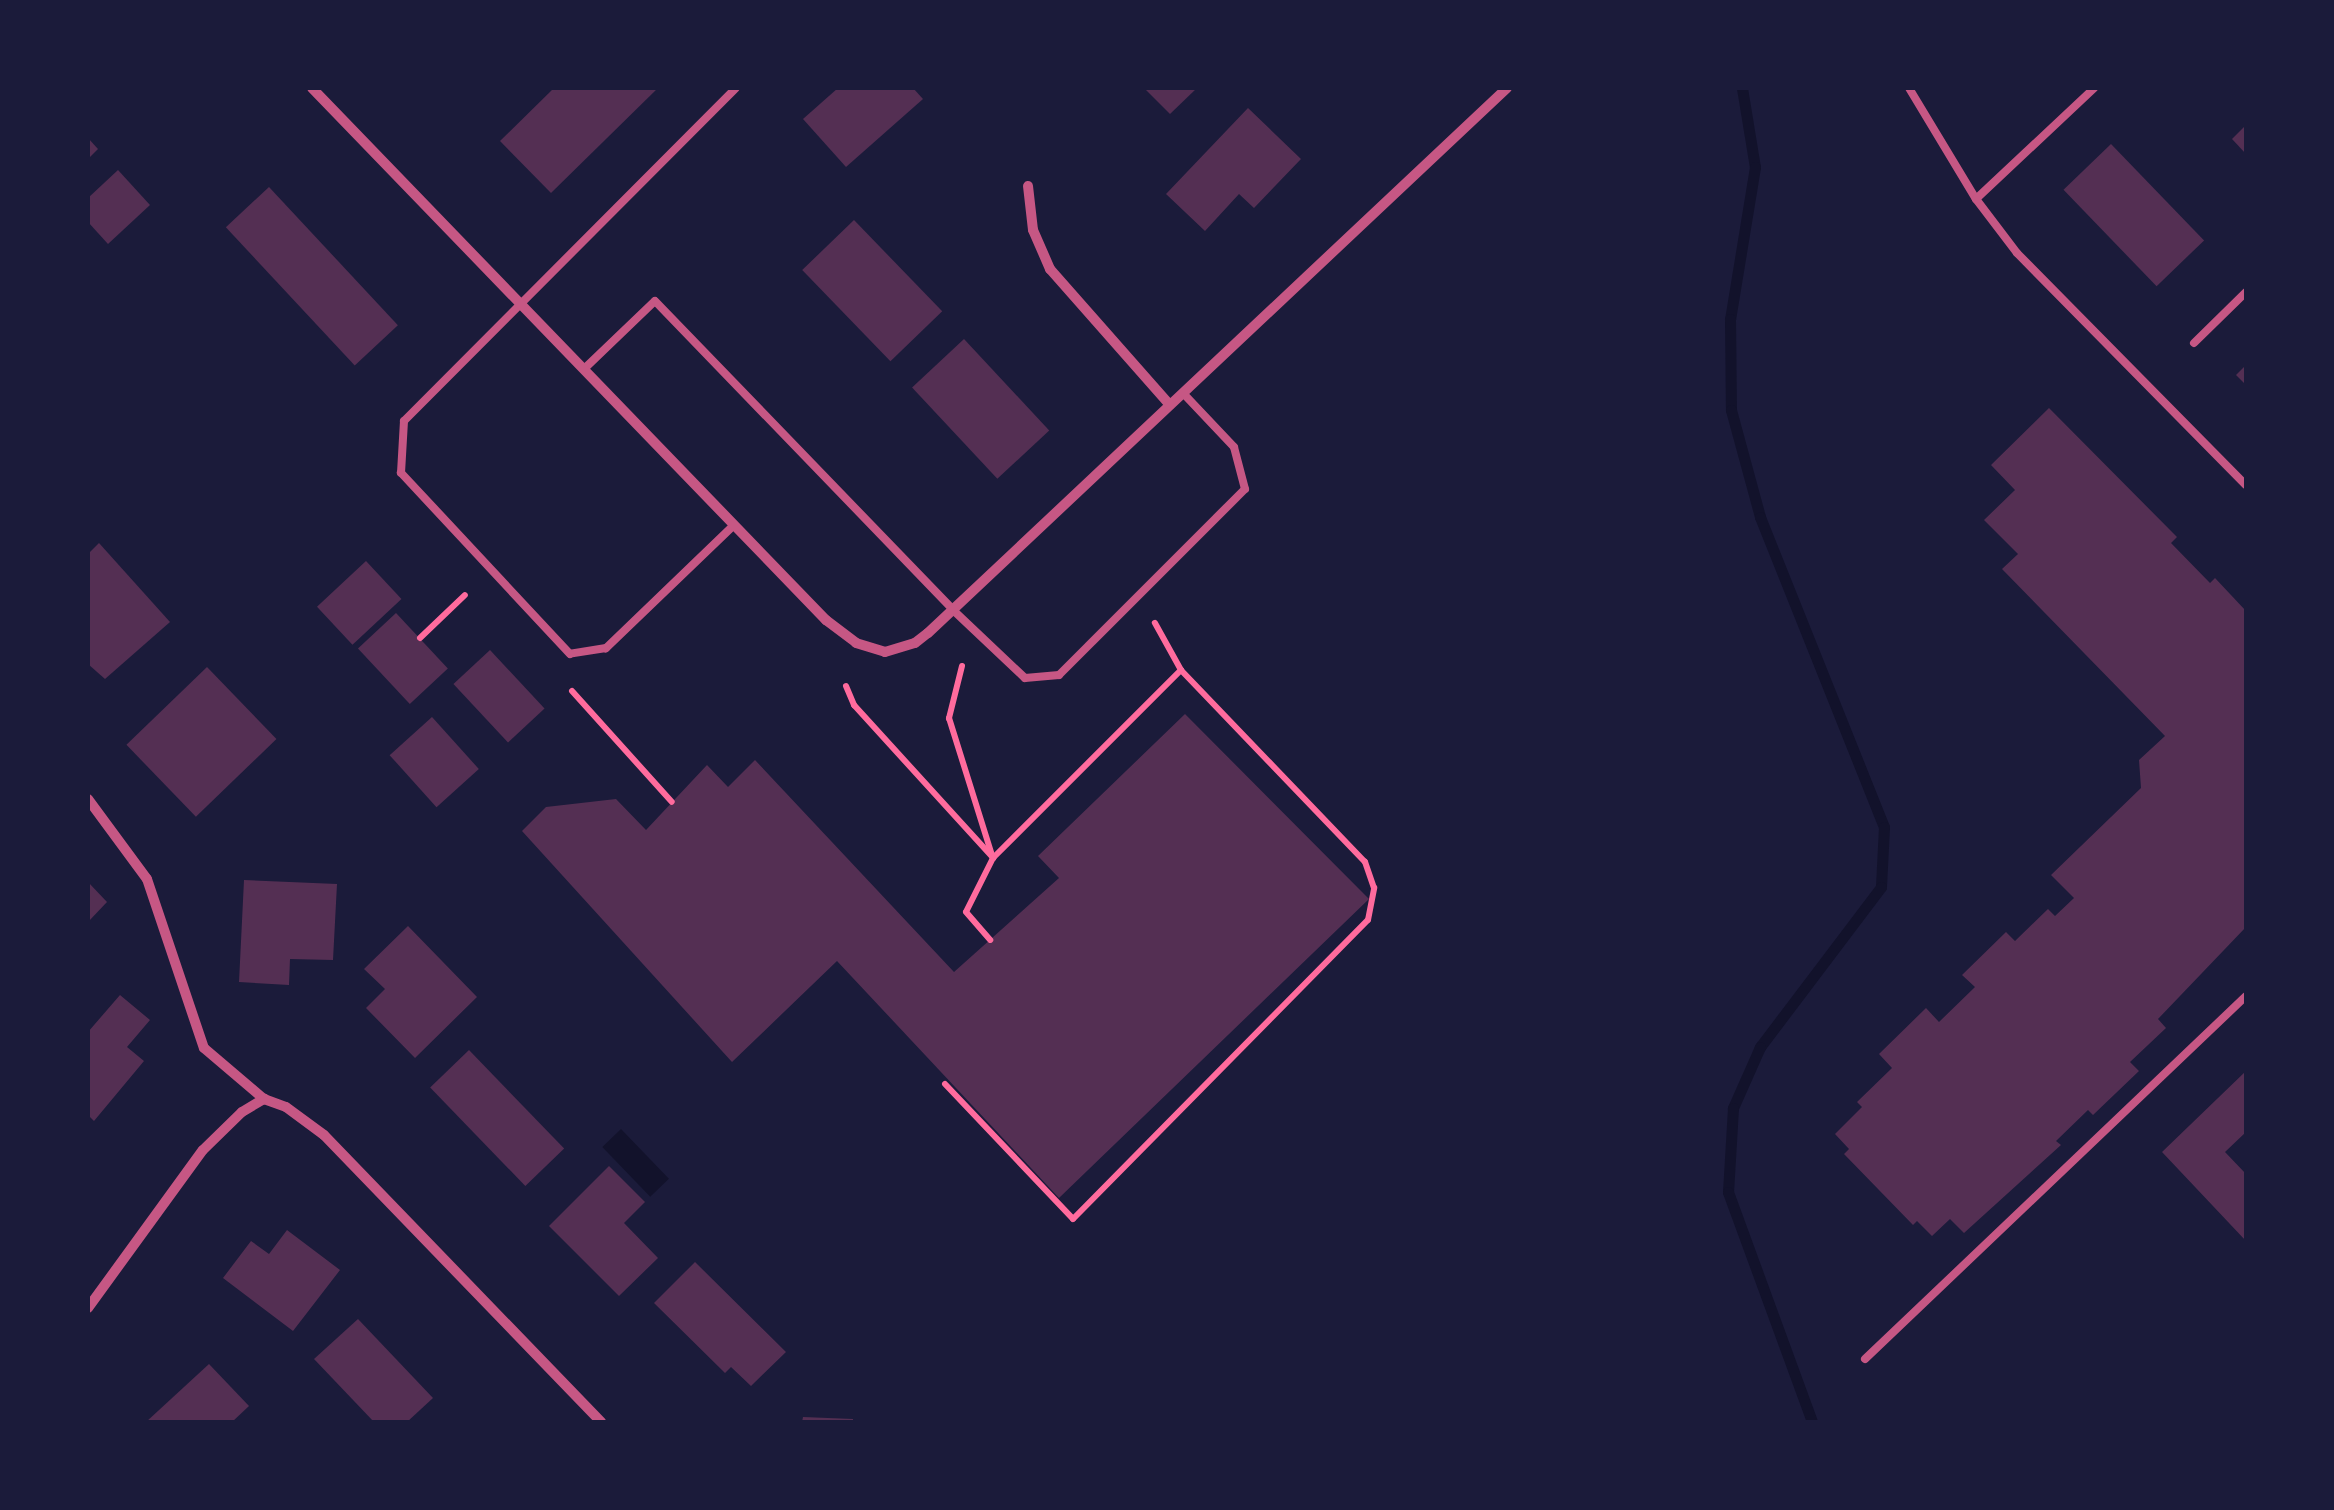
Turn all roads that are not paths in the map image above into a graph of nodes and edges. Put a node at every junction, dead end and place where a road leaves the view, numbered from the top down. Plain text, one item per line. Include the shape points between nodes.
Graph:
1 (312, 88) edge
2 (736, 88) edge
3 (1507, 88) edge
4 (1910, 88) edge
5 (2094, 88) edge
6 (1028, 186) dead end
7 (1976, 199) junction
8 (2246, 292) edge
9 (523, 306) junction
10 (2194, 343) dead end
11 (584, 369) junction
12 (1183, 393) junction
13 (1170, 406) junction
14 (2246, 486) edge
15 (734, 525) junction
16 (954, 610) junction
17 (88, 799) edge
18 (2246, 996) edge
19 (264, 1099) junction
20 (88, 1308) edge
21 (1865, 1359) dead end
22 (601, 1422) edge

1 - 9 street
2 - 9 lane
3 - 12 street
4 - 7 lane
5 - 7 lane
6 - 13 street via 1033,230 1050,270
7 - 14 lane via 2017,253
8 - 10 lane
9 - 11 street
9 - 15 lane via 404,421 401,472 570,654 606,648
11 - 15 street
11 - 16 lane via 655,301
12 - 13 street
12 - 16 lane via 1234,446 1245,489 1058,676 1025,678
13 - 16 street
15 - 16 street via 841,634 870,649 915,643
17 - 19 street via 147,879 204,1048
18 - 21 lane
19 - 20 street via 202,1150
19 - 22 street via 324,1135

